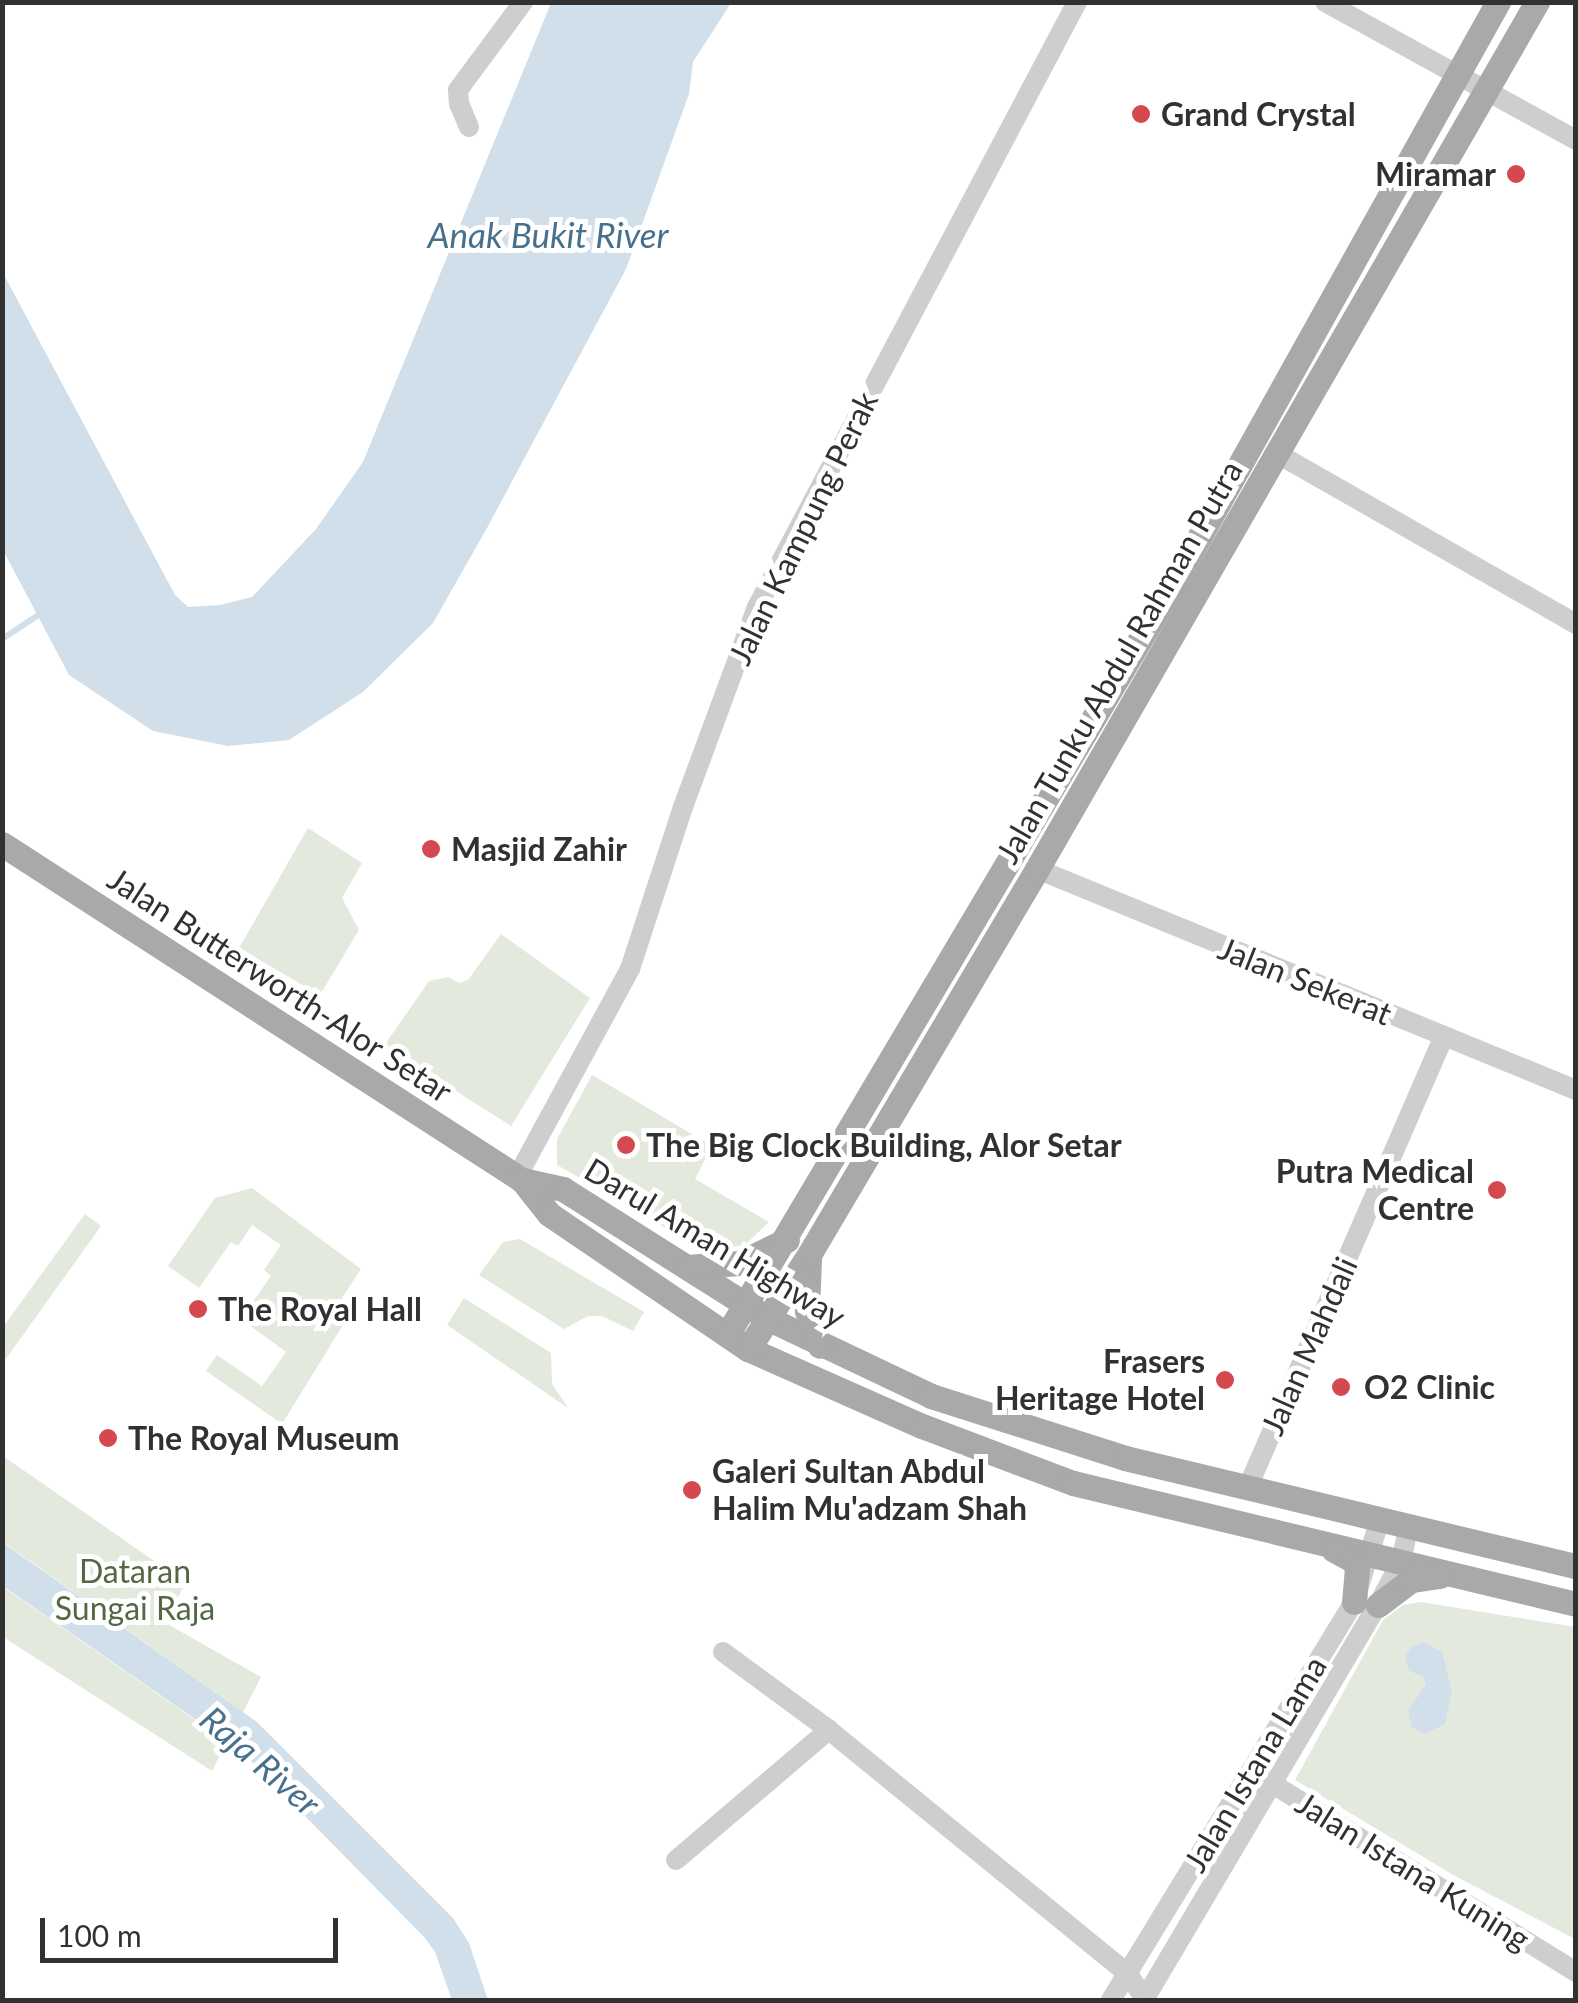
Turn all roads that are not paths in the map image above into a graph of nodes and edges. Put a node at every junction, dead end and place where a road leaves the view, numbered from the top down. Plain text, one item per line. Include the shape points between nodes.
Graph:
1 (523, 2) edge
2 (1076, 2) edge
3 (1324, 2) edge
4 (1498, 2) edge
5 (1537, 2) edge
6 (1456, 75) junction
7 (1485, 91) junction
8 (469, 128) dead end
9 (1576, 140) edge
10 (1278, 454) junction
11 (1576, 624) edge
12 (2, 844) edge
13 (1036, 869) junction
14 (1444, 1038) junction
15 (1576, 1090) edge
16 (519, 1179) junction
17 (799, 1246) junction
18 (688, 1268) junction
19 (757, 1312) junction
20 (738, 1342) junction
21 (820, 1346) junction
22 (1247, 1489) junction
23 (1380, 1519) junction
24 (1408, 1528) junction
25 (1290, 1535) junction
26 (1372, 1556) junction
27 (1401, 1562) junction
28 (1576, 1566) edge
29 (1455, 1575) junction
30 (1366, 1604) junction
31 (1576, 1604) edge
32 (724, 1652) dead end
33 (829, 1730) junction
34 (1251, 1771) junction
35 (1274, 1785) junction
36 (676, 1860) dead end
37 (1576, 1972) edge
38 (1128, 1974) junction
39 (1111, 2000) edge
40 (1145, 2000) edge

1 - 8 street via 458,90
2 - 16 street, Jalan Kampung Perak via 756,607 630,968
3 - 6 street
4 - 6 main road, Jalan Tunku Abdul Rahman Putra
5 - 7 main road, Jalan Tunku Abdul Rahman Putra
6 - 7 street
6 - 17 main road, Jalan Tunku Abdul Rahman Putra
7 - 9 street
7 - 10 main road, Jalan Tunku Abdul Rahman Putra
10 - 11 street
10 - 13 main road, Jalan Tunku Abdul Rahman Putra
12 - 16 main road, Jalan Butterworth-Alor Setar
13 - 14 street, Jalan Sekerat
13 - 17 main road, Jalan Tunku Abdul Rahman Putra
14 - 15 street, Jalan Sekerat
14 - 22 street, Jalan Mahdali
16 - 18 main road, Darul Aman Highway via 563,1189
16 - 20 main road, Darul Aman Highway via 549,1214
17 - 18 main road via 739,1263
17 - 19 main road, Jalan Tunku Abdul Rahman Putra
17 - 21 main road via 807,1311
18 - 19 main road, Darul Aman Highway
19 - 20 main road, Jalan Tunku Abdul Rahman Putra
19 - 21 main road, Darul Aman Highway
20 - 25 main road, Darul Aman Highway via 922,1426 1073,1483
21 - 22 main road, Darul Aman Highway via 931,1396
22 - 23 main road, Darul Aman Highway
23 - 24 main road, Darul Aman Highway
23 - 26 street, Jalan Istana Lama
24 - 27 street, Jalan Istana Lama
24 - 28 main road, Darul Aman Highway
25 - 26 main road, Darul Aman Highway
25 - 30 main road via 1354,1560
26 - 27 main road, Darul Aman Highway
26 - 30 street, Jalan Istana Lama
27 - 29 main road, Darul Aman Highway
27 - 30 street, Jalan Istana Lama
29 - 30 main road via 1411,1580
29 - 31 main road, Darul Aman Highway
30 - 34 street, Jalan Istana Lama
30 - 35 street, Jalan Istana Lama
32 - 33 street
33 - 36 street
33 - 38 street
34 - 35 street, Jalan Istana Kuning
34 - 38 street, Jalan Istana Lama
35 - 37 street, Jalan Istana Kuning
35 - 40 street, Jalan Istana Lama
38 - 39 street, Jalan Istana Lama
38 - 40 street

